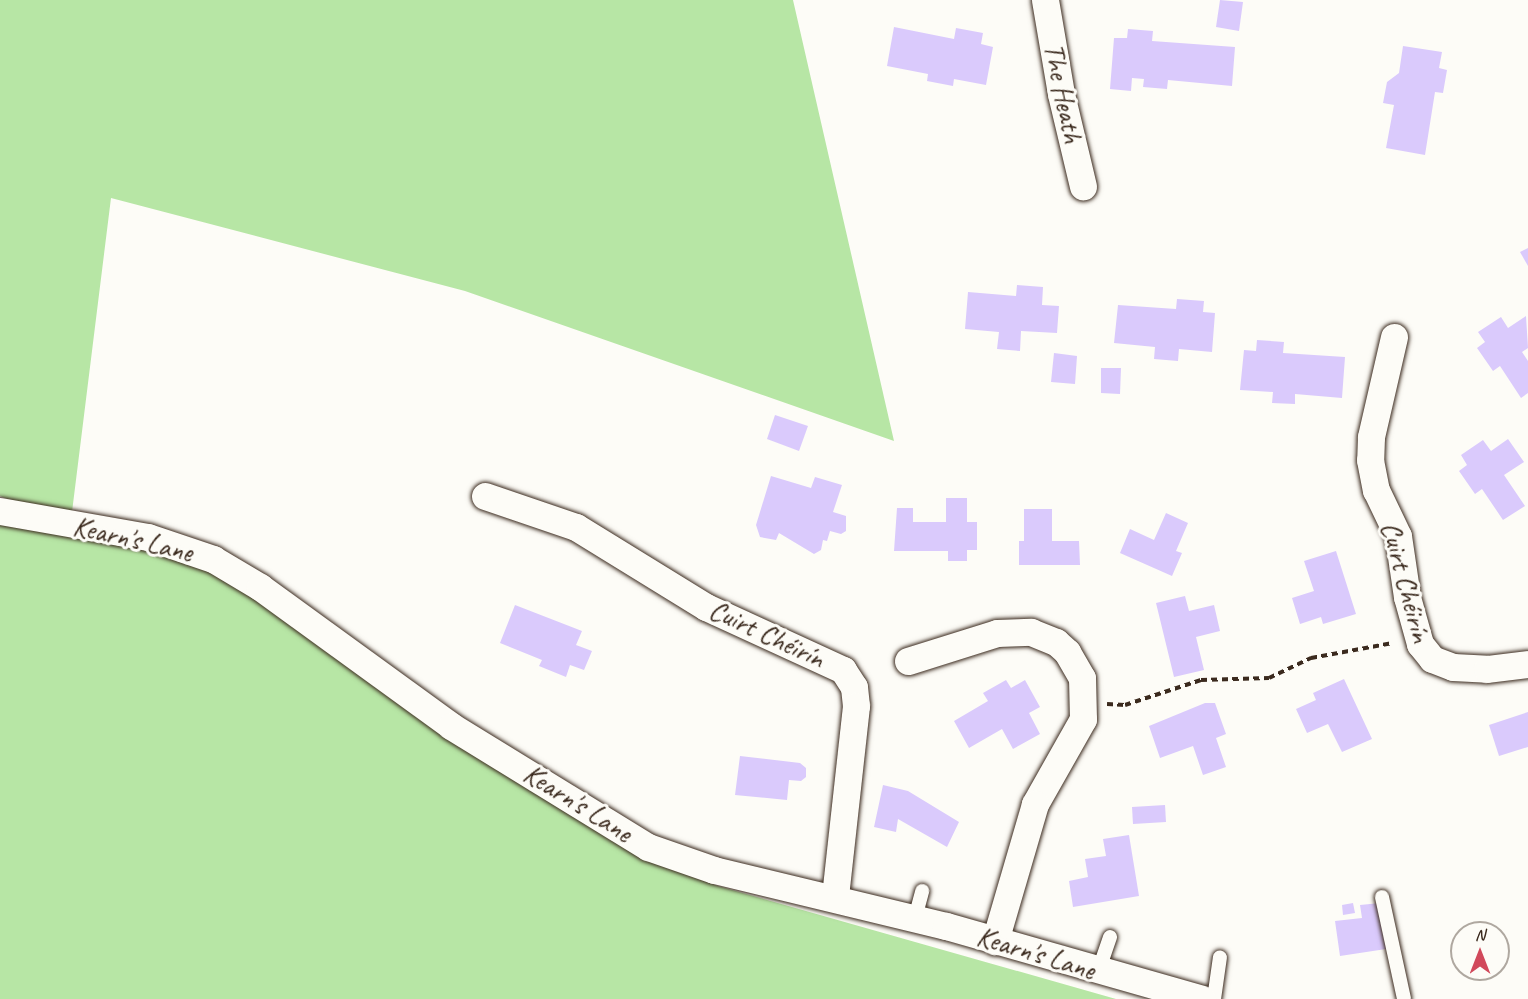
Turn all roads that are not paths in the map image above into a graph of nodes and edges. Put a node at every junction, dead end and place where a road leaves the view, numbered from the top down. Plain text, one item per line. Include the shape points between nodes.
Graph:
1 (1045, 0) edge
2 (1083, 186) dead end
3 (1394, 338) dead end
4 (485, 496) dead end
5 (0, 511) edge
6 (908, 661) dead end
7 (1528, 664) edge
8 (922, 891) dead end
9 (835, 897) junction
10 (1382, 897) dead end
11 (915, 918) junction
12 (1110, 937) dead end
13 (995, 941) junction
14 (1220, 957) dead end
15 (1098, 972) junction
16 (1202, 999) edge
17 (1214, 999) edge
18 (1404, 999) edge

1 - 2 street, The Heath via 1061,94
3 - 7 street, Cuirt Chéirín via 1371,437 1370,460 1376,490 1398,536 1417,636 1432,659 1453,668 1477,670
4 - 9 street, Cuirt Chéirín via 576,527 706,607 843,670 854,687 856,706
5 - 9 street, Kearn's Lane via 148,537 213,559 260,587 451,726 648,847 790,891
6 - 13 street via 997,633 1031,632 1056,642 1076,663 1084,685 1085,705 1077,732 1035,804
8 - 11 lane
9 - 11 street, Kearn's Lane
10 - 18 lane
11 - 13 street, Kearn's Lane
12 - 15 lane
13 - 15 street, Kearn's Lane
14 - 17 lane
15 - 16 street, Kearn's Lane

